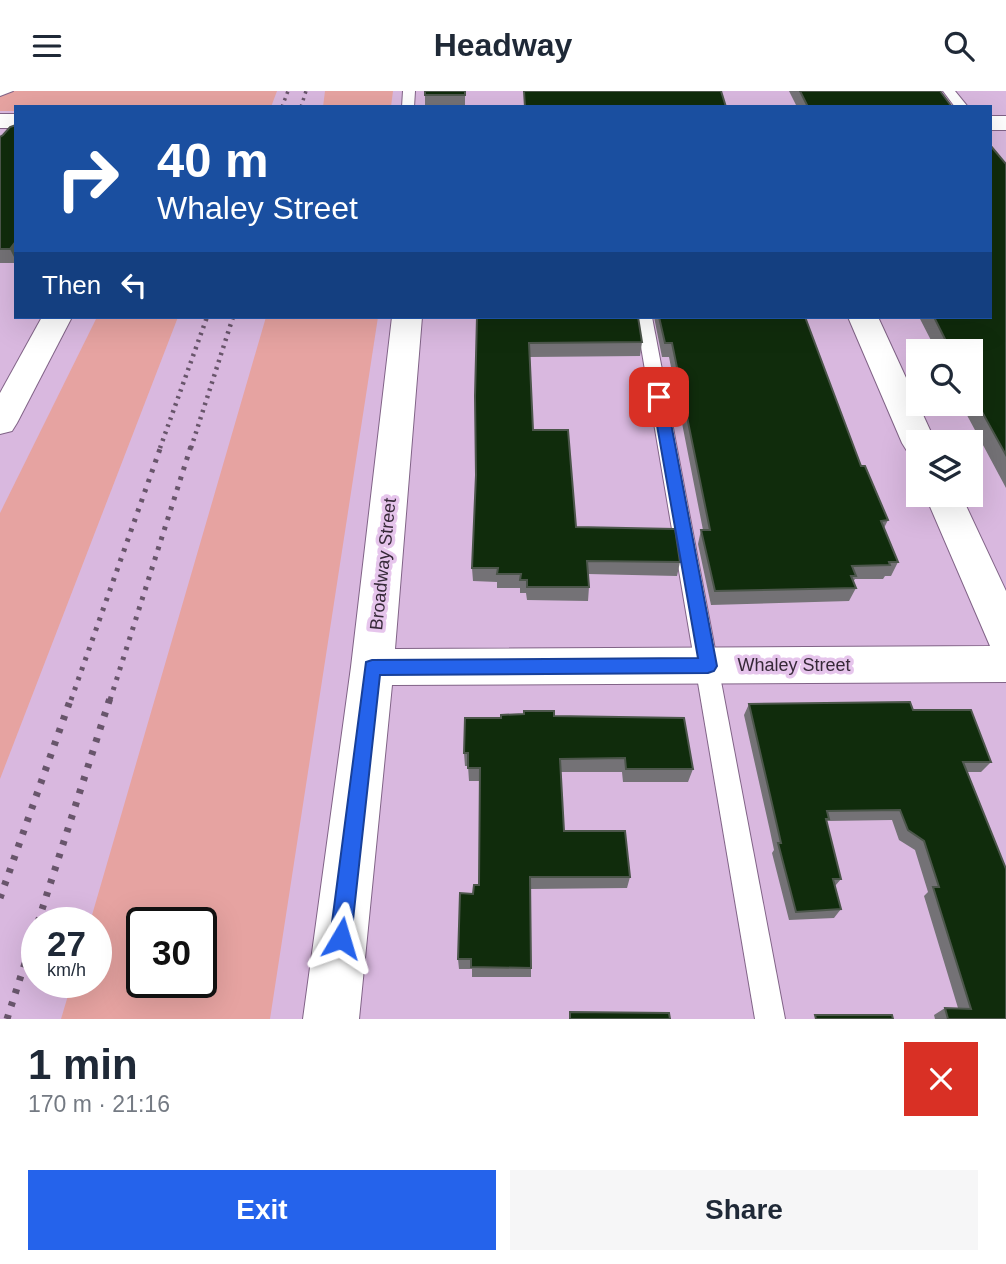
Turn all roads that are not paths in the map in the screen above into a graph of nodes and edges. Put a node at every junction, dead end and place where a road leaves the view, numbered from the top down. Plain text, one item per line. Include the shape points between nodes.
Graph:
1 (7, 91) edge
2 (949, 91) edge
3 (0, 92) edge
4 (960, 105) edge
5 (56, 319) edge
6 (407, 319) edge
7 (644, 319) edge
8 (864, 319) edge
9 (0, 423) edge
10 (913, 430) edge
11 (948, 507) edge
12 (1006, 635) edge
13 (1006, 664) edge
14 (708, 666) junction
15 (372, 667) junction
16 (331, 1019) edge
17 (770, 1019) edge

1 - 3 lane
2 - 4 lane
5 - 9 street
6 - 15 street, Broadway Street
7 - 14 lane
8 - 10 street
11 - 12 street
13 - 14 street, Whaley Street
14 - 15 street, Whaley Street
14 - 17 lane
15 - 16 street, Broadway Street

